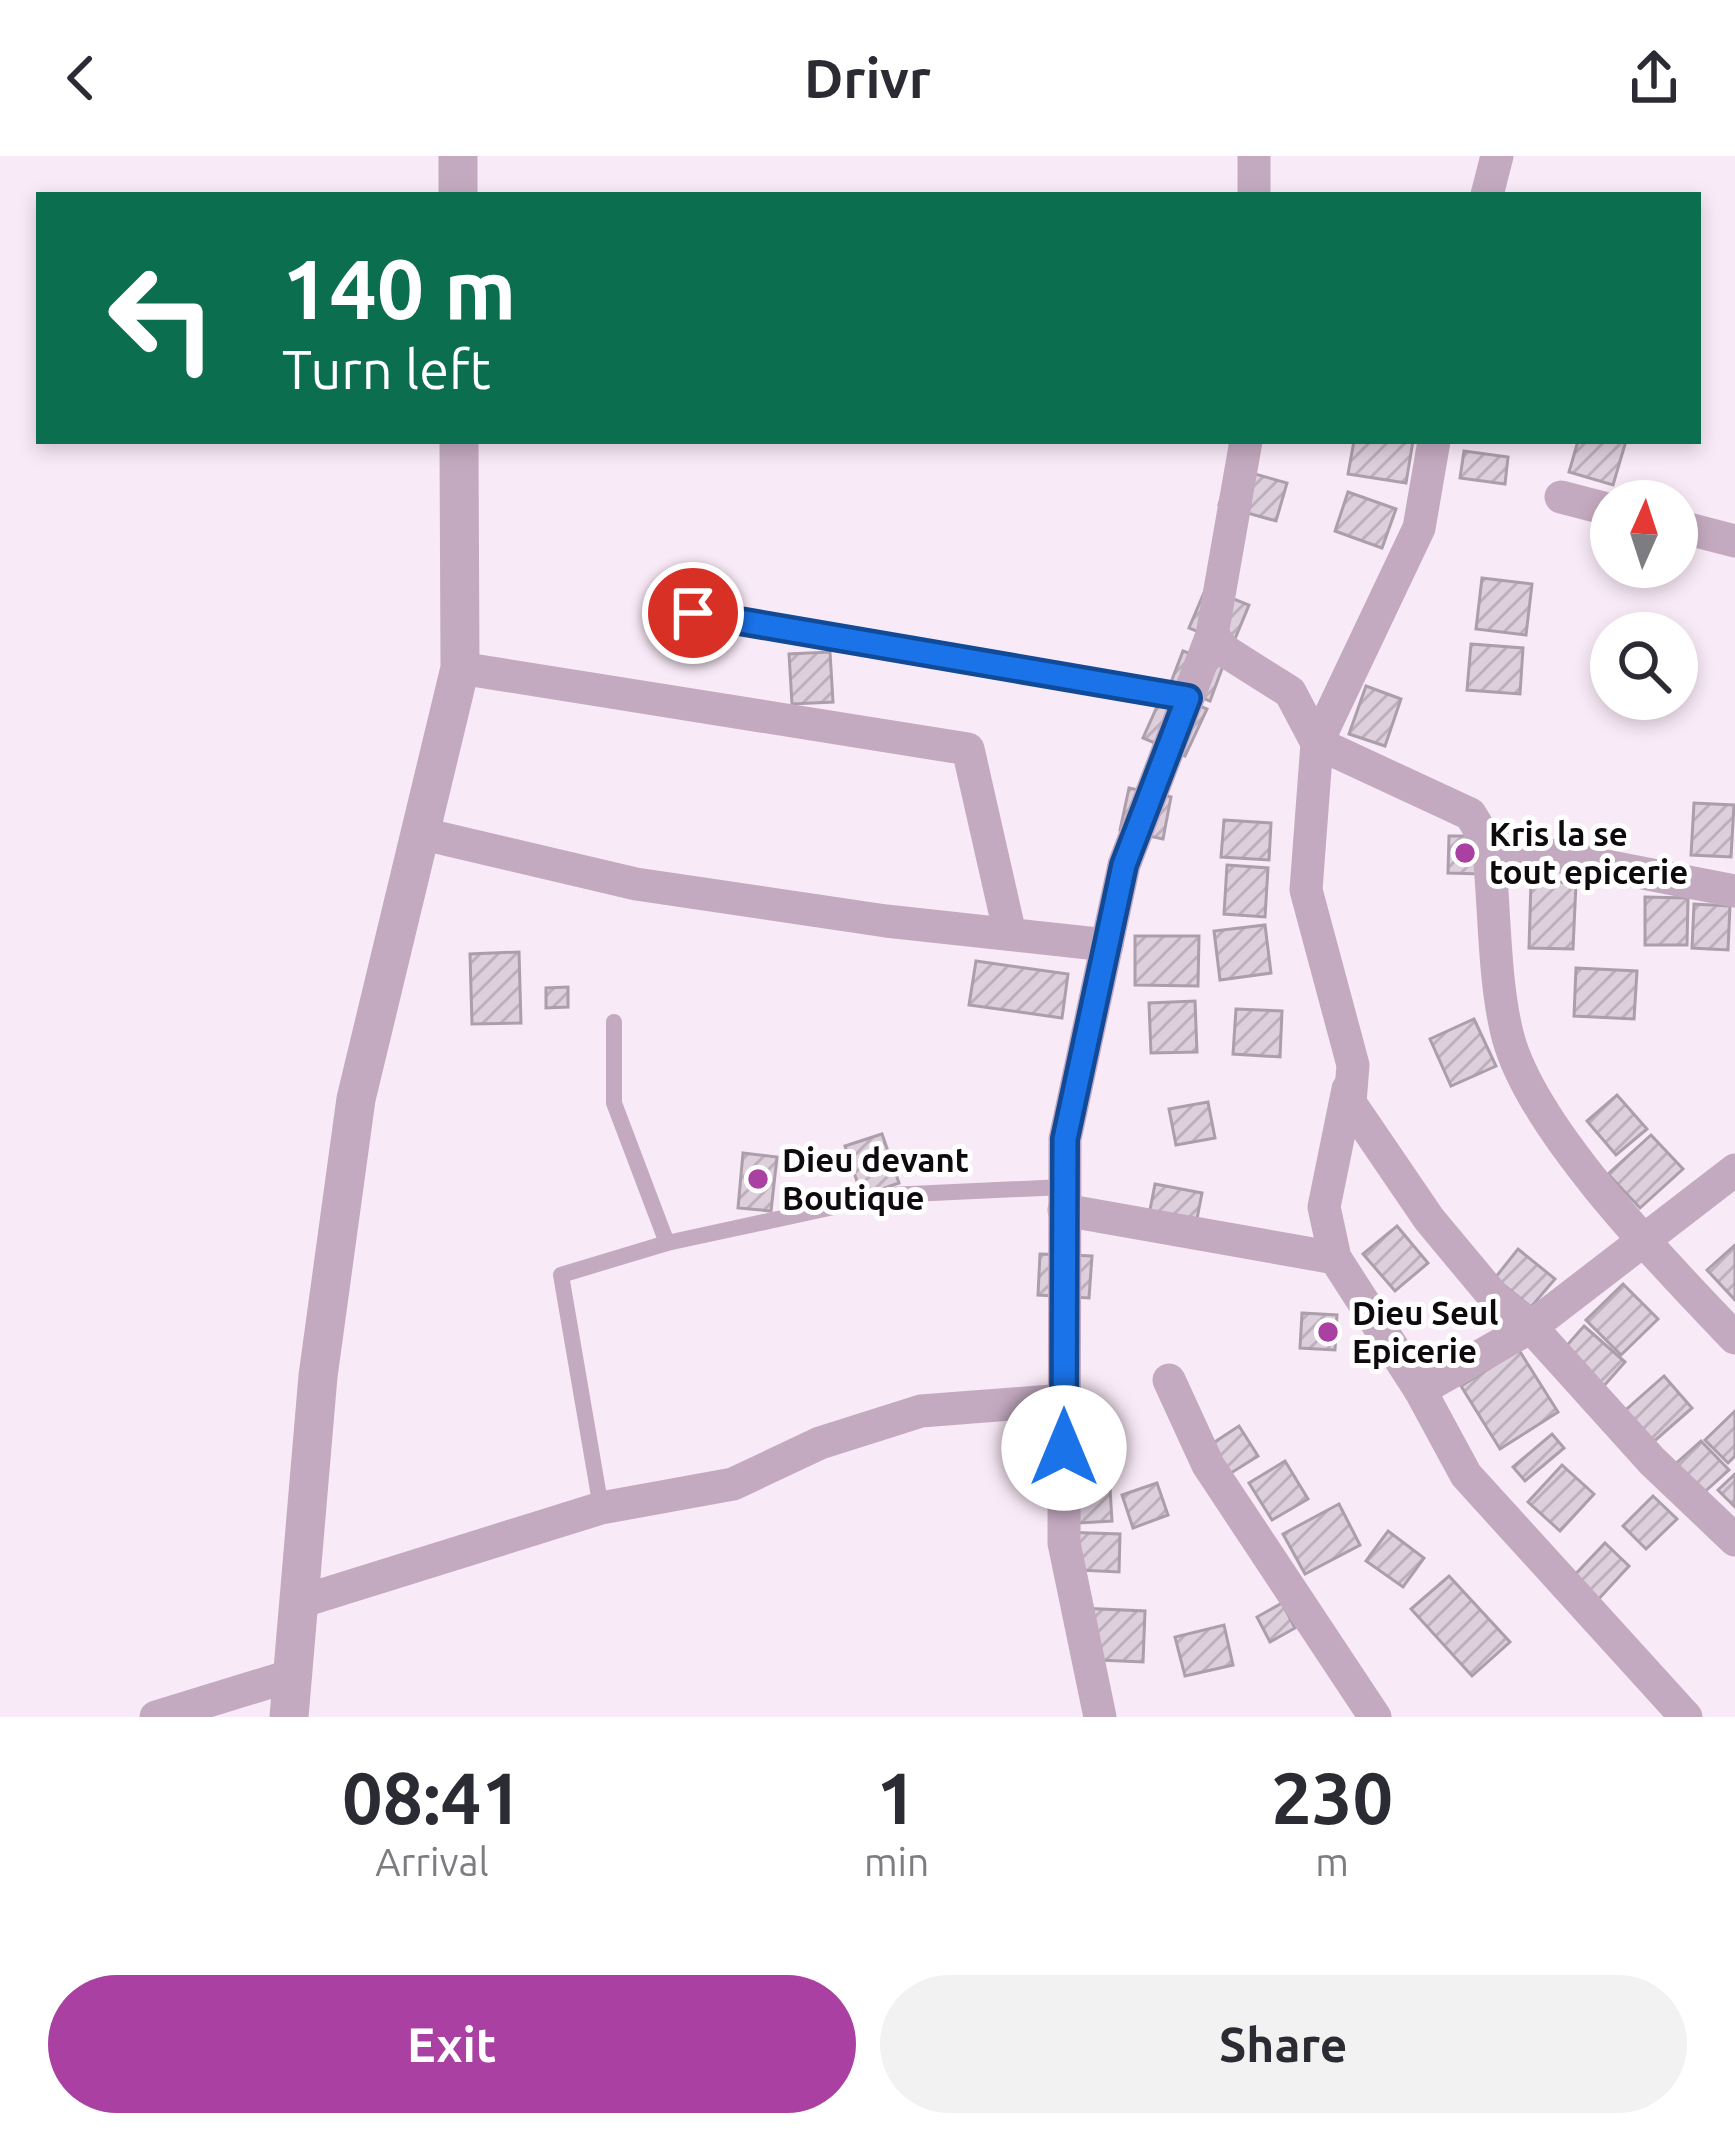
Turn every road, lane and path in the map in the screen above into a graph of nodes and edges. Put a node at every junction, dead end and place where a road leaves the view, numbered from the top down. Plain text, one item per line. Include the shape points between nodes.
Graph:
1 (458, 156) edge
2 (1254, 156) edge
3 (1497, 156) edge
4 (458, 192) edge
5 (1253, 192) edge
6 (1488, 192) edge
7 (459, 444) edge
8 (1245, 444) edge
9 (1433, 444) edge
10 (1562, 497) dead end
11 (1590, 504) edge
12 (1698, 531) edge
13 (1735, 541) edge
14 (693, 613) dead end
15 (1212, 635) junction
16 (460, 668) junction
17 (1188, 698) junction
18 (1317, 743) junction
19 (419, 833) junction
20 (1489, 843) junction
21 (1735, 891) edge
22 (1010, 934) junction
23 (1107, 944) junction
24 (614, 1022) dead end
25 (1353, 1065) junction
26 (1735, 1170) edge
27 (1064, 1198) junction
28 (667, 1243) junction
29 (1645, 1244) junction
30 (1334, 1258) junction
31 (1531, 1328) junction
32 (1735, 1338) edge
33 (1169, 1380) dead end
34 (1420, 1390) junction
35 (1064, 1400) junction
36 (602, 1508) junction
37 (1735, 1540) edge
38 (303, 1601) junction
39 (293, 1675) junction
40 (156, 1717) edge
41 (289, 1717) edge
42 (1100, 1717) edge
43 (1375, 1717) edge
44 (1686, 1717) edge

1 - 4 street
2 - 5 street
3 - 6 street
7 - 16 street
8 - 15 street
9 - 18 street via 1419,528
10 - 11 street
12 - 13 street
14 - 17 lane
15 - 17 street
15 - 18 street via 1290,692
16 - 19 street
16 - 22 street via 968,749
17 - 23 street via 1124,865
18 - 20 street via 1470,814
18 - 25 street via 1306,890
19 - 22 street via 636,884
19 - 38 street via 356,1099 318,1376
20 - 21 street
20 - 29 street via 1508,1037 1536,1101
22 - 23 street
23 - 27 street via 1065,1139
24 - 28 lane via 614,1103
25 - 30 street via 1324,1207
25 - 31 street via 1350,1103 1429,1219
26 - 29 street
27 - 28 lane via 889,1195
27 - 30 street
27 - 35 street
28 - 36 lane via 561,1275
29 - 31 street
29 - 32 street
30 - 34 street
31 - 34 street
31 - 37 street
33 - 43 street via 1208,1465
34 - 44 street via 1466,1475
35 - 36 street via 921,1411 820,1442 733,1484
35 - 42 street via 1064,1543
36 - 38 street
38 - 39 street
39 - 40 street
39 - 41 street

